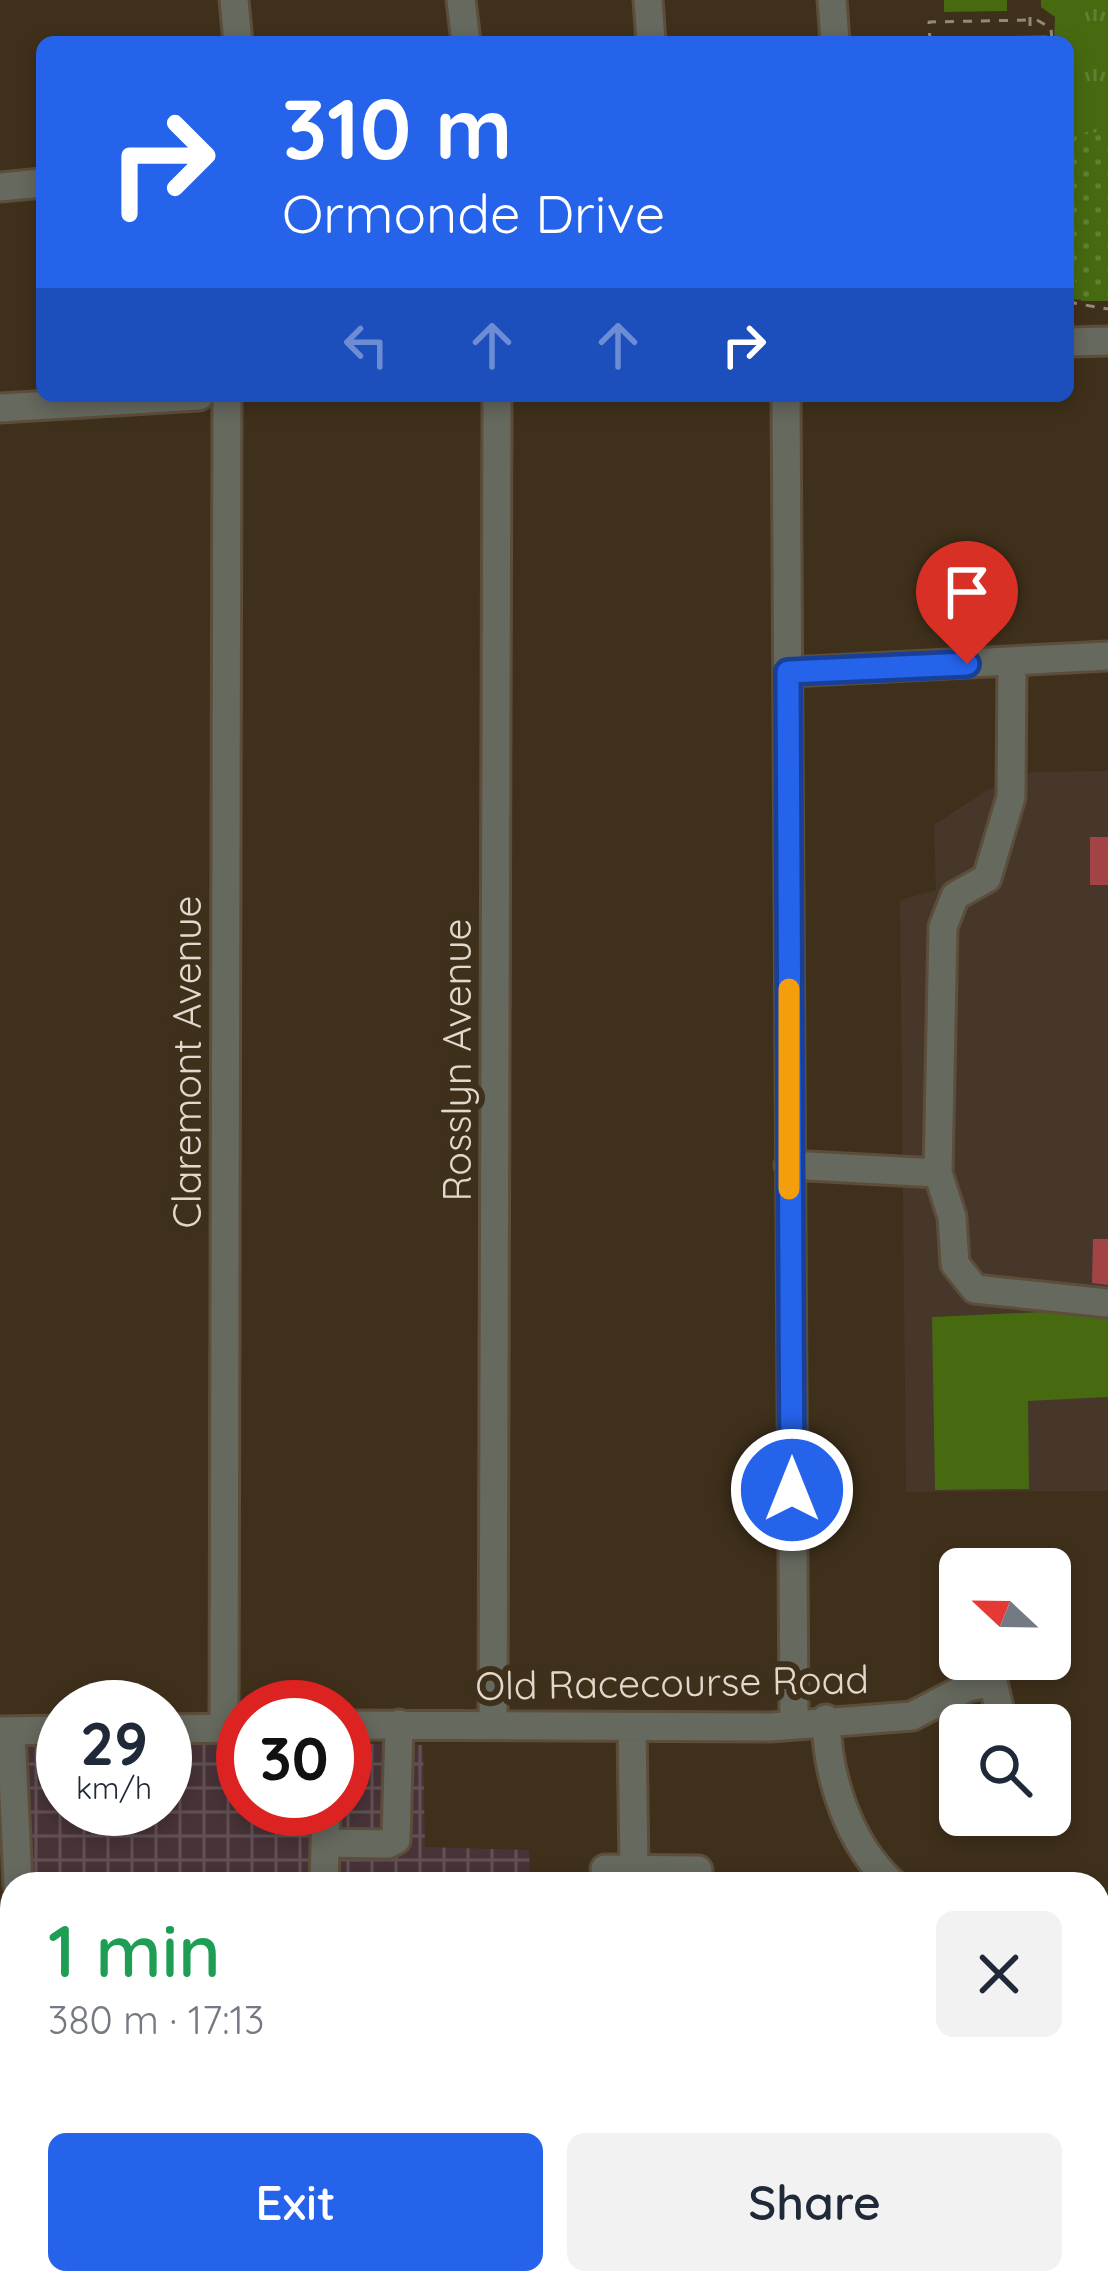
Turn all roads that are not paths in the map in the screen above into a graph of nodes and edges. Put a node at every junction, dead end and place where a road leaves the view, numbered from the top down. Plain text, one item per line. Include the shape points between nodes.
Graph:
1 (234, 0) edge
2 (461, 0) edge
3 (648, 0) edge
4 (832, 0) edge
5 (237, 36) edge
6 (465, 36) edge
7 (651, 36) edge
8 (835, 36) edge
9 (36, 184) edge
10 (0, 187) edge
11 (1108, 341) edge
12 (1074, 342) edge
13 (100, 402) edge
14 (227, 402) edge
15 (497, 402) edge
16 (787, 402) edge
17 (0, 408) edge
18 (1108, 656) edge
19 (1012, 663) junction
20 (788, 672) junction
21 (789, 1165) junction
22 (938, 1173) junction
23 (1108, 1303) edge
24 (233, 1680) edge
25 (980, 1680) edge
26 (826, 1719) junction
27 (794, 1722) junction
28 (372, 1724) edge
29 (399, 1724) junction
30 (493, 1725) junction
31 (632, 1726) junction
32 (36, 1730) edge
33 (6, 1731) edge
34 (325, 1836) edge
35 (325, 1843) junction
36 (698, 1870) dead end
37 (17, 1872) edge
38 (324, 1872) edge
39 (883, 1872) edge

1 - 5 street
2 - 6 street
3 - 7 street
4 - 8 street
9 - 10 street
11 - 12 street
13 - 17 street
14 - 24 street, Claremont Avenue
15 - 30 street, Rosslyn Avenue
16 - 20 street
18 - 19 street
19 - 20 street
19 - 22 street via 1011,797 987,878 955,896 945,916
20 - 21 street
21 - 22 street
21 - 27 street
22 - 23 street via 955,1264 975,1289
25 - 26 street, Old Racecourse Road via 912,1716
26 - 27 street, Old Racecourse Road
26 - 39 street via 836,1786
27 - 31 street, Old Racecourse Road
28 - 29 street, Old Racecourse Road
29 - 30 street, Old Racecourse Road
29 - 35 street via 396,1840
30 - 31 street, Old Racecourse Road
31 - 36 street via 620,1869
32 - 33 street
33 - 37 street
34 - 35 street
35 - 38 street

